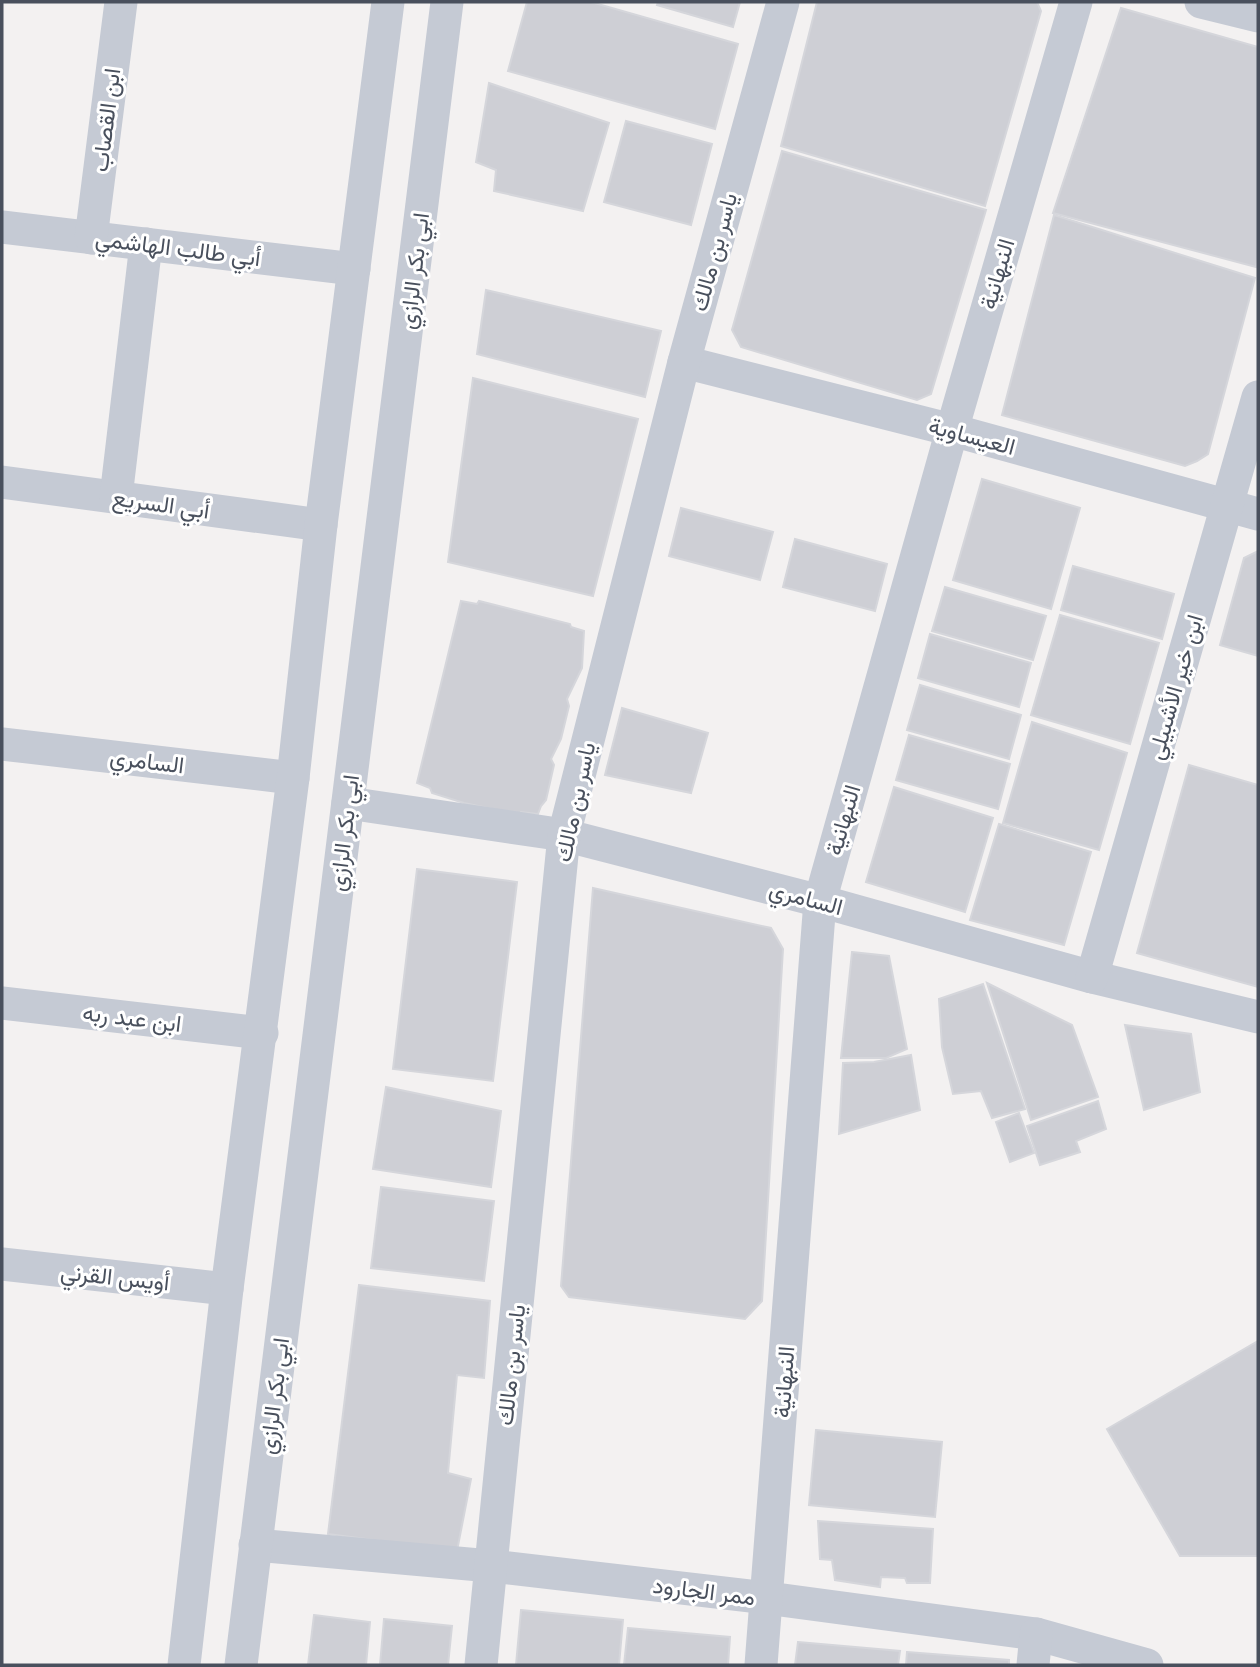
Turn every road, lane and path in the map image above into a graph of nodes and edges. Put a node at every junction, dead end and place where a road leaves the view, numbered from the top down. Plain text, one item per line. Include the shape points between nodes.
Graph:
1 (121, 2) edge
2 (388, 2) edge
3 (447, 2) edge
4 (783, 2) edge
5 (1076, 2) edge
6 (1201, 2) edge
7 (1258, 16) edge
8 (2, 228) edge
9 (91, 238) junction
10 (146, 244) junction
11 (354, 269) junction
12 (684, 362) junction
13 (1258, 397) edge
14 (952, 430) junction
15 (2, 482) edge
16 (116, 498) junction
17 (1226, 506) junction
18 (1258, 514) edge
19 (321, 525) junction
20 (2, 744) edge
21 (293, 778) junction
22 (348, 803) junction
23 (564, 835) junction
24 (820, 901) junction
25 (1092, 977) junction
26 (2, 1003) edge
27 (1258, 1017) edge
28 (262, 1033) junction
29 (2, 1264) edge
30 (228, 1290) junction
31 (256, 1545) junction
32 (491, 1566) junction
33 (767, 1598) junction
34 (1035, 1650) edge
35 (184, 1665) edge
36 (241, 1665) edge
37 (481, 1665) edge
38 (761, 1665) edge
39 (1147, 1665) edge

1 - 9 street, ابن القصاب
2 - 11 street
3 - 22 street, ابي بكر الرازي
4 - 12 street, ياسر بن مالك
5 - 14 street, النبهانية
6 - 7 street
8 - 9 street, أبي طالب الهاشمي
9 - 10 street, أبي طالب الهاشمي
10 - 11 street, أبي طالب الهاشمي
10 - 16 street
11 - 19 street
12 - 14 street, العيساوية
12 - 23 street, ياسر بن مالك
13 - 17 street, ابن خير الأشبيلي
14 - 17 street, العيساوية
14 - 24 street, النبهانية
15 - 16 street, أبي السريع
16 - 19 street, أبي السريع
17 - 18 street, العيساوية
17 - 25 street, ابن خير الأشبيلي
19 - 21 street
20 - 21 street, السامري
21 - 28 street
22 - 23 street, السامري
22 - 31 street, ابي بكر الرازي
23 - 24 street, السامري
23 - 32 street, ياسر بن مالك
24 - 25 street, السامري
24 - 33 street, النبهانية
25 - 27 street, السامري
26 - 28 street, ابن عبد ربه
28 - 30 street
29 - 30 street, أويس القرني
30 - 35 street
31 - 32 street, ممر الجارود
31 - 36 street, ابي بكر الرازي
32 - 33 street, ممر الجارود
32 - 37 street, ياسر بن مالك
33 - 34 street, ممر الجارود
33 - 38 street, النبهانية
34 - 39 street, ممر الجارود

